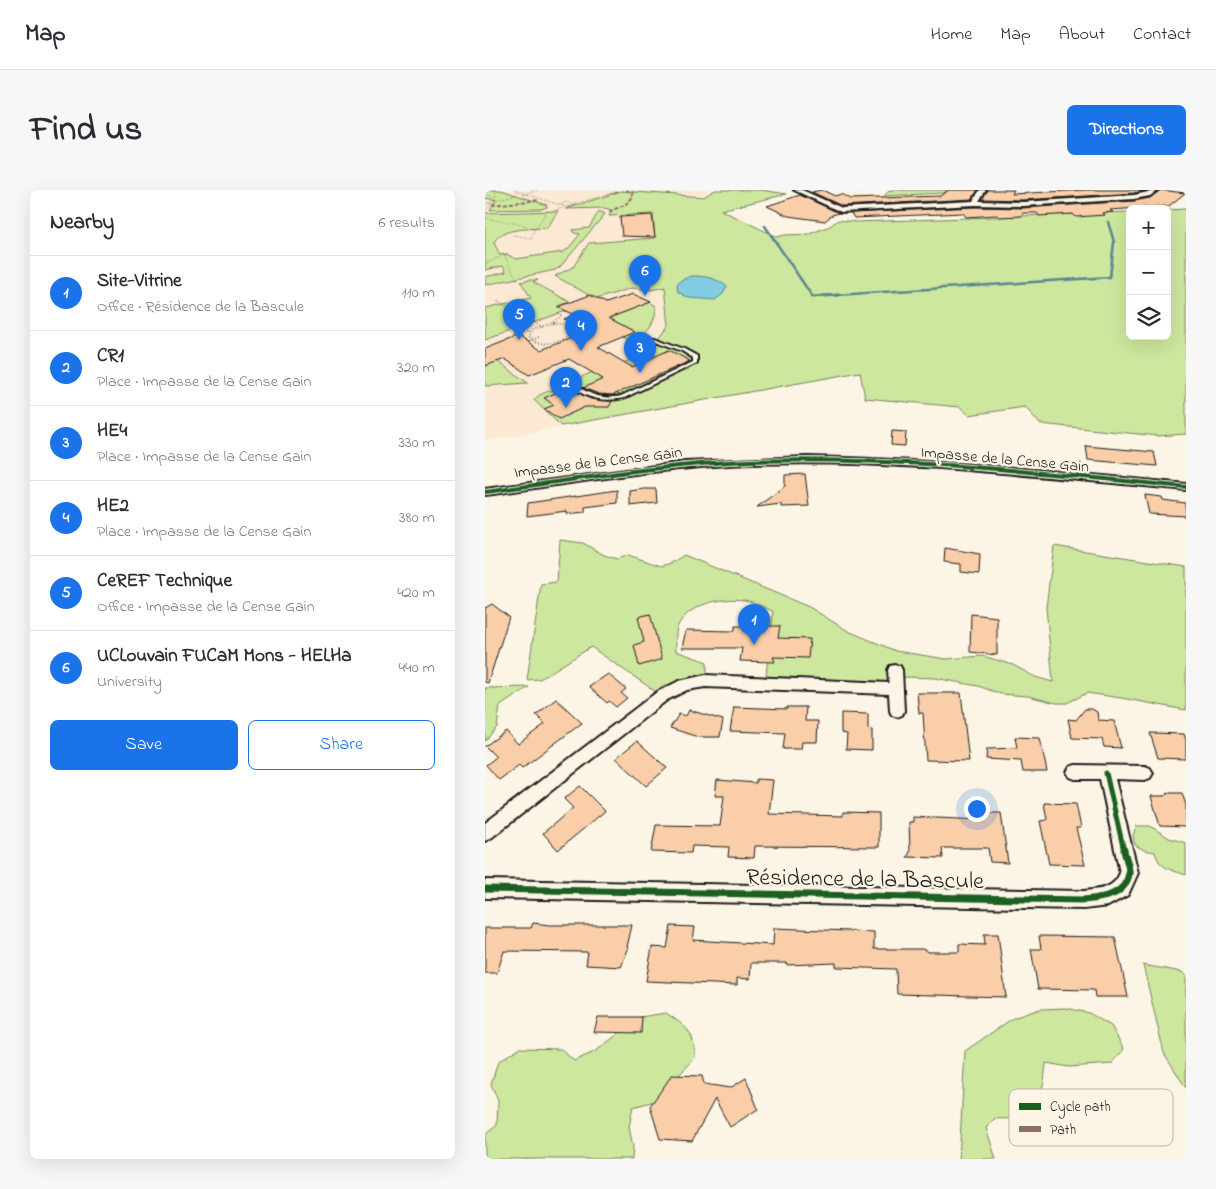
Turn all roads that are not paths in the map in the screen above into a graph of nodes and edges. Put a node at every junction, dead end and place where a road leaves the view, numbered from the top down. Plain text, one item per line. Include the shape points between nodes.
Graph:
1 (797, 190) edge
2 (983, 190) edge
3 (1155, 190) edge
4 (1054, 202) junction
5 (975, 203) junction
6 (1063, 209) dead end
7 (654, 338) dead end
8 (566, 381) dead end
9 (1164, 485) junction
10 (1186, 487) edge
11 (485, 492) edge
12 (1186, 492) edge
13 (895, 670) dead end
14 (896, 689) junction
15 (897, 711) dead end
16 (1075, 772) dead end
17 (1106, 773) junction
18 (1145, 774) dead end
19 (485, 833) edge
20 (485, 889) edge

1 - 5 street via 841,210
2 - 5 street
3 - 4 street via 1142,196
4 - 5 street
4 - 6 street
7 - 8 lane via 695,357 695,363 611,400 595,399
9 - 10 street, Impasse de la Cense Gain
9 - 11 street, Impasse de la Cense Gain via 917,463 754,460 660,468
9 - 12 street, Impasse de la Cense Gain
13 - 14 street
14 - 15 street
14 - 19 street via 707,681 684,686 662,696
16 - 17 street
17 - 18 street
17 - 20 street, Résidence de la Bascule via 1129,873 1122,889 1108,897 1075,900

